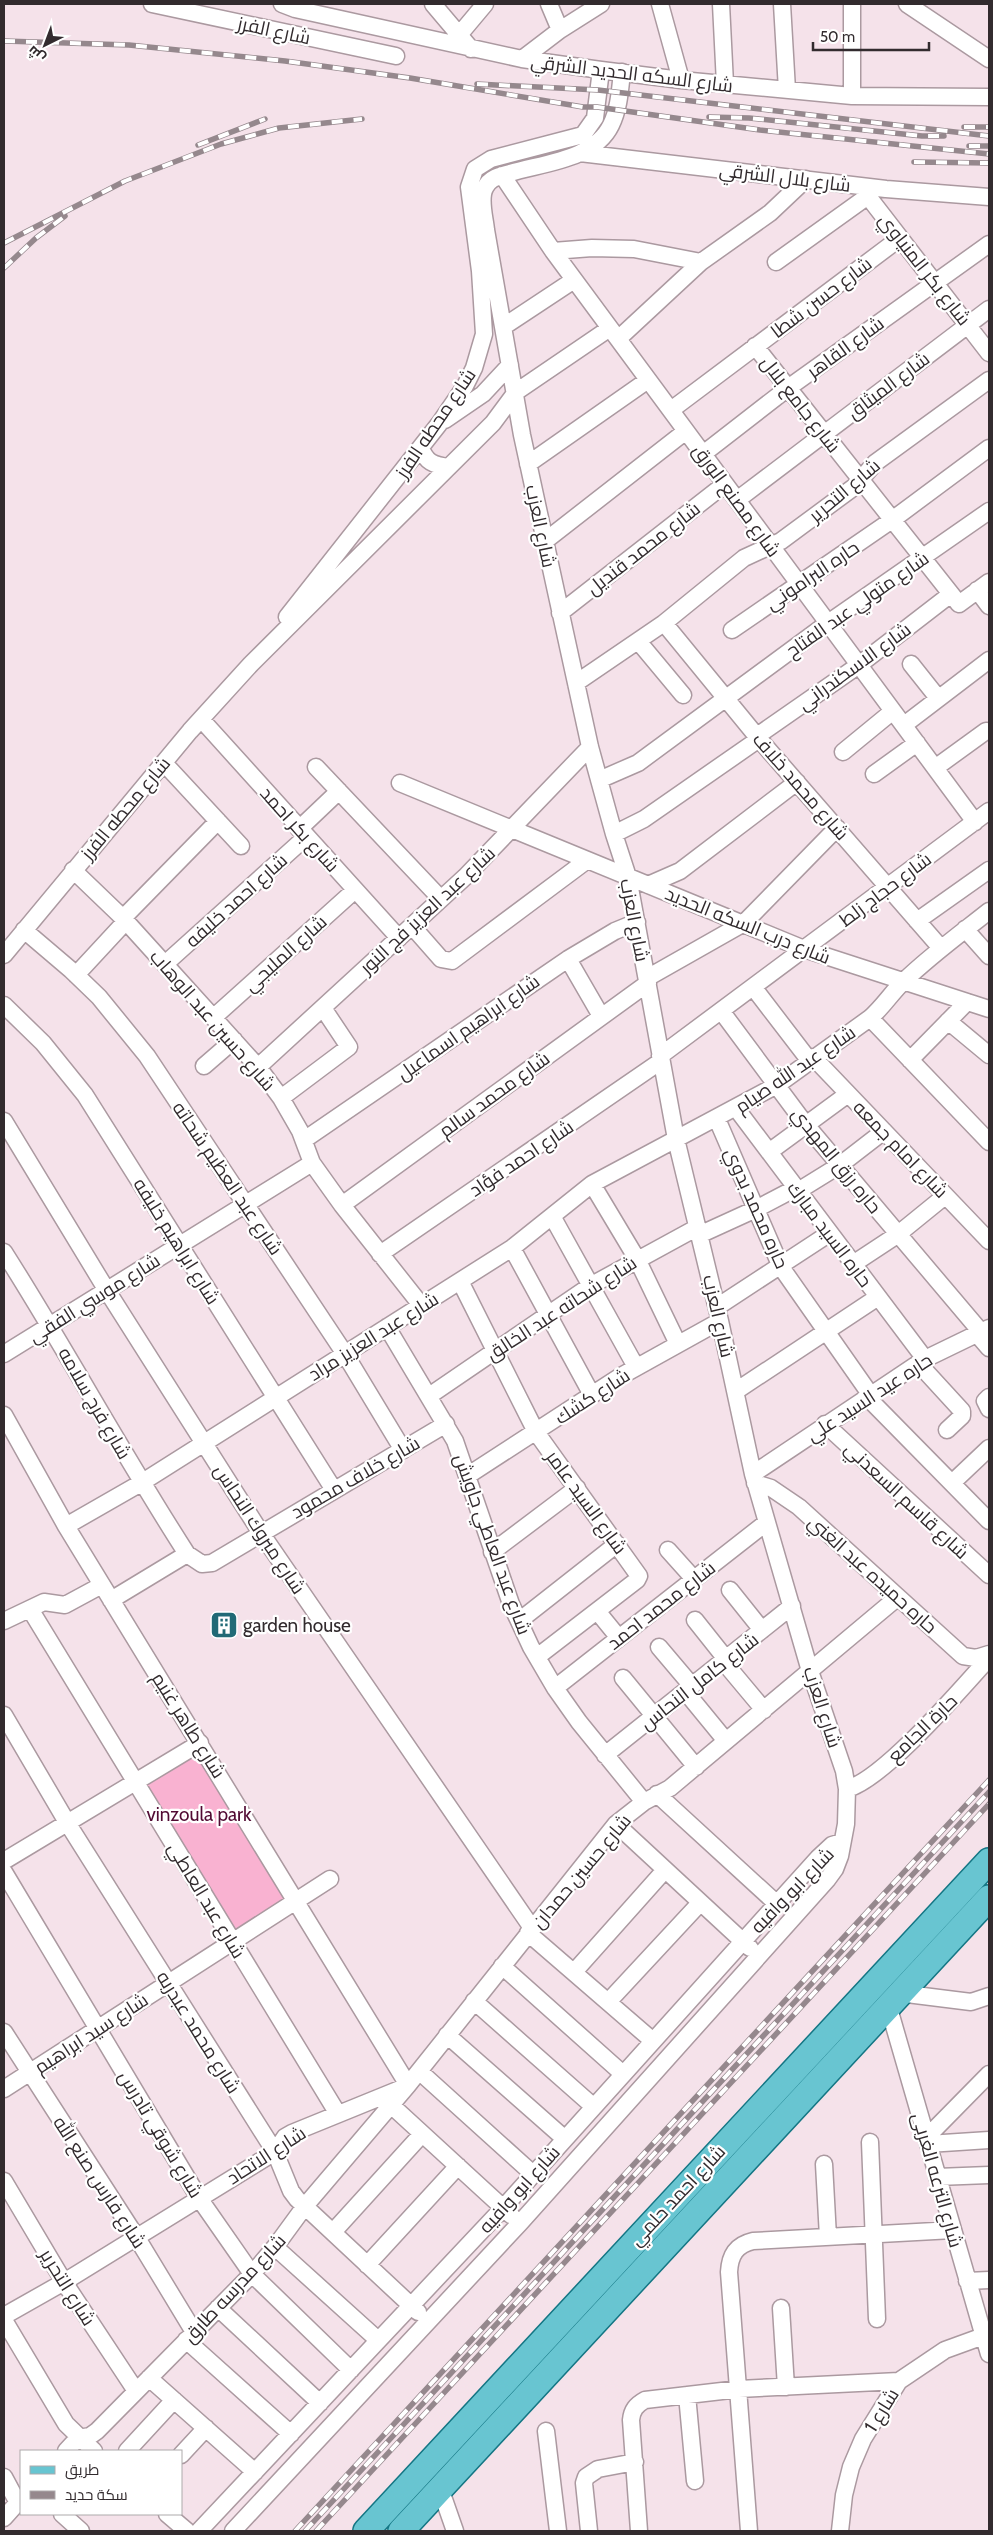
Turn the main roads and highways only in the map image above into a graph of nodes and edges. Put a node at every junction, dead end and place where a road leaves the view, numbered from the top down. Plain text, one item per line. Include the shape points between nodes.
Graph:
1 (989, 1861) edge
2 (989, 1900) edge
3 (366, 2531) edge
4 (401, 2531) edge

1 - 3 main road, شارع احمد حلمي
2 - 4 main road, شارع احمد حلمي via 893,1999

